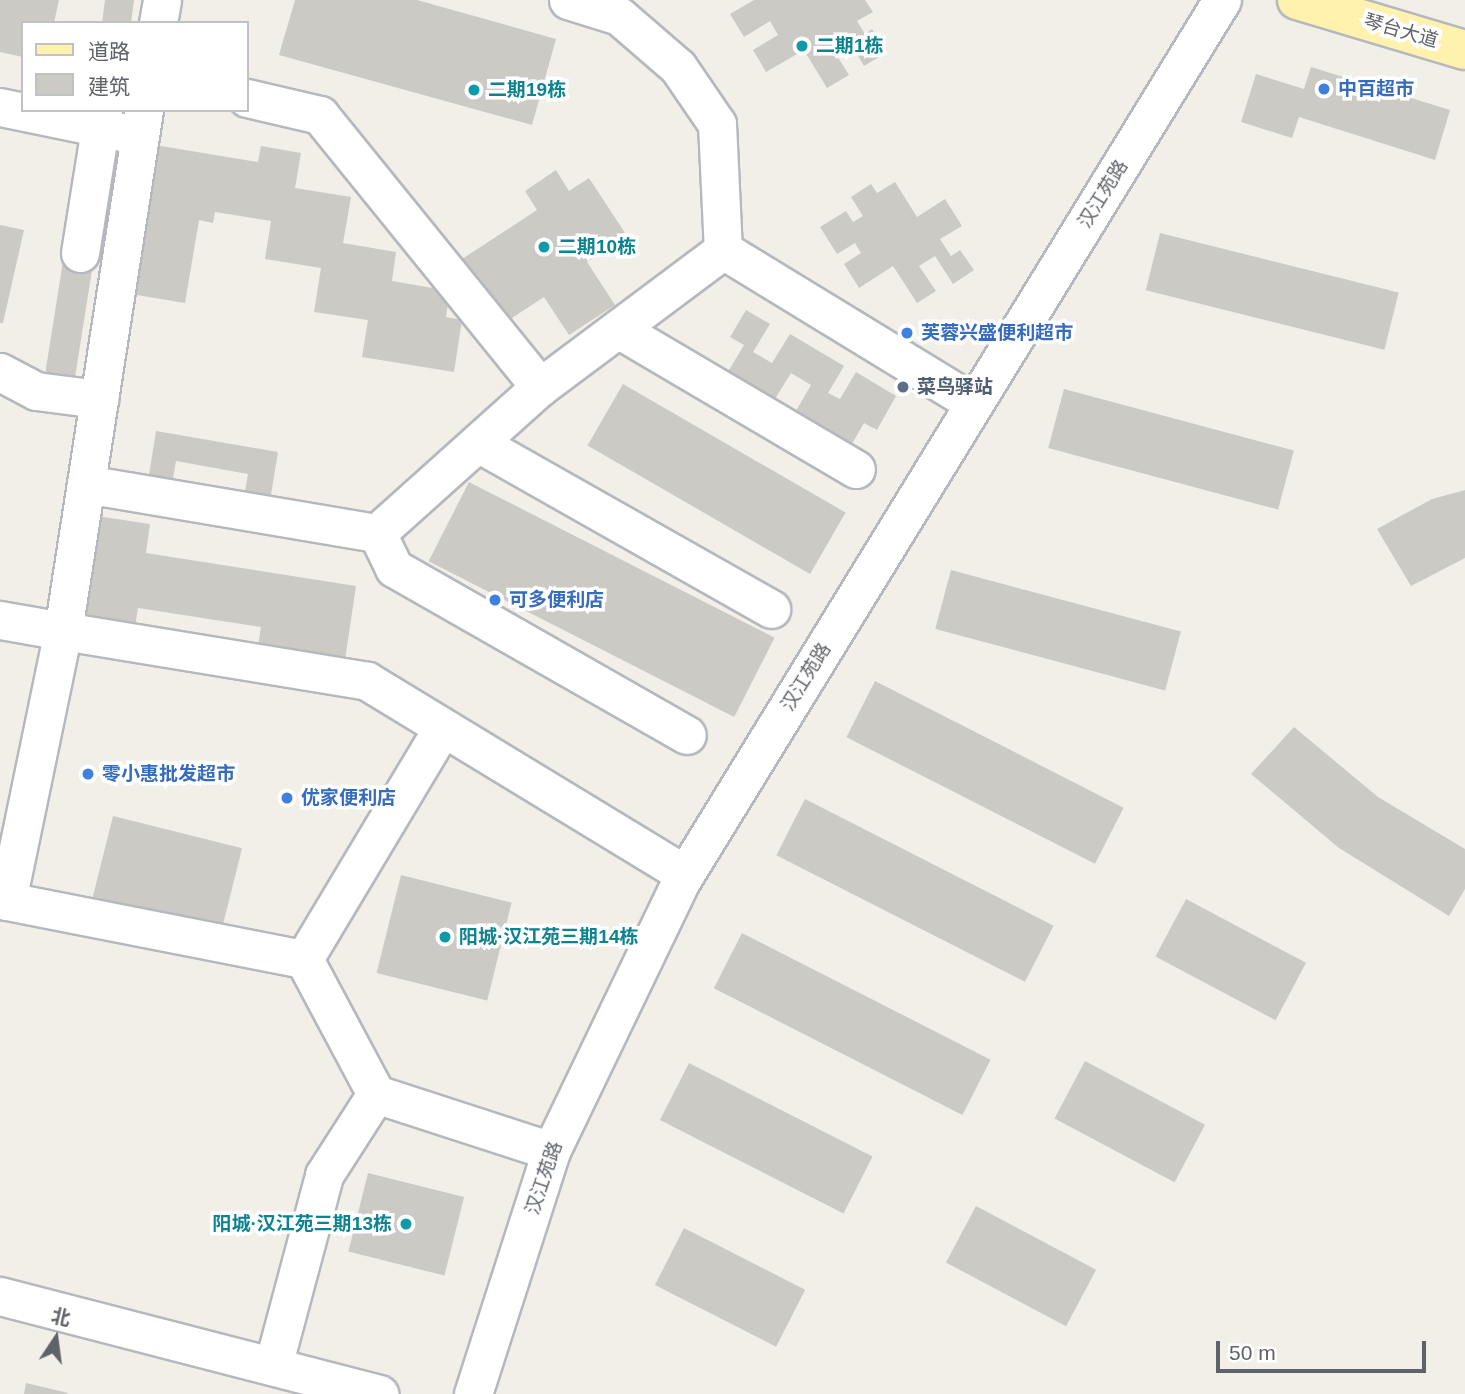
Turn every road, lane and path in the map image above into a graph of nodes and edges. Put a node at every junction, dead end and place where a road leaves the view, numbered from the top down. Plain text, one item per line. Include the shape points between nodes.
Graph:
1 (162, 0) edge
2 (568, 0) edge
3 (1222, 0) edge
4 (1297, 0) edge
5 (158, 21) edge
6 (1465, 50) edge
7 (248, 98) edge
8 (0, 107) edge
9 (21, 109) edge
10 (42, 112) edge
11 (102, 119) edge
12 (142, 123) edge
13 (723, 250) junction
14 (80, 253) dead end
15 (618, 329) junction
16 (0, 372) edge
17 (540, 387) junction
18 (99, 399) junction
19 (974, 403) junction
20 (478, 443) junction
21 (856, 469) dead end
22 (86, 484) junction
23 (377, 533) junction
24 (771, 609) dead end
25 (0, 620) edge
26 (63, 631) junction
27 (443, 727) junction
28 (687, 735) dead end
29 (675, 868) dead end
30 (4, 900) edge
31 (304, 959) junction
32 (376, 1094) junction
33 (551, 1151) junction
34 (0, 1296) edge
35 (273, 1367) junction
36 (380, 1394) edge
37 (472, 1394) edge

1 - 5 street
2 - 13 street via 619,16 678,67 717,124
3 - 19 street, 汉江苑路
4 - 6 main road, 琴台大道
7 - 17 street via 320,115
8 - 9 street
10 - 11 street
11 - 12 street
11 - 14 street
12 - 18 street
13 - 15 street
13 - 19 street
15 - 17 street
15 - 21 street
16 - 18 street via 36,391
17 - 20 street
18 - 22 street
19 - 33 street, 汉江苑路 via 681,881
20 - 23 street
20 - 24 street
22 - 23 street
22 - 26 street
23 - 28 street via 394,568
25 - 26 street
26 - 27 street via 367,681
26 - 30 street
27 - 29 street
27 - 31 street
30 - 31 street
31 - 32 street
32 - 33 street
32 - 35 street via 324,1175
33 - 37 street, 汉江苑路
34 - 35 street
35 - 36 street

